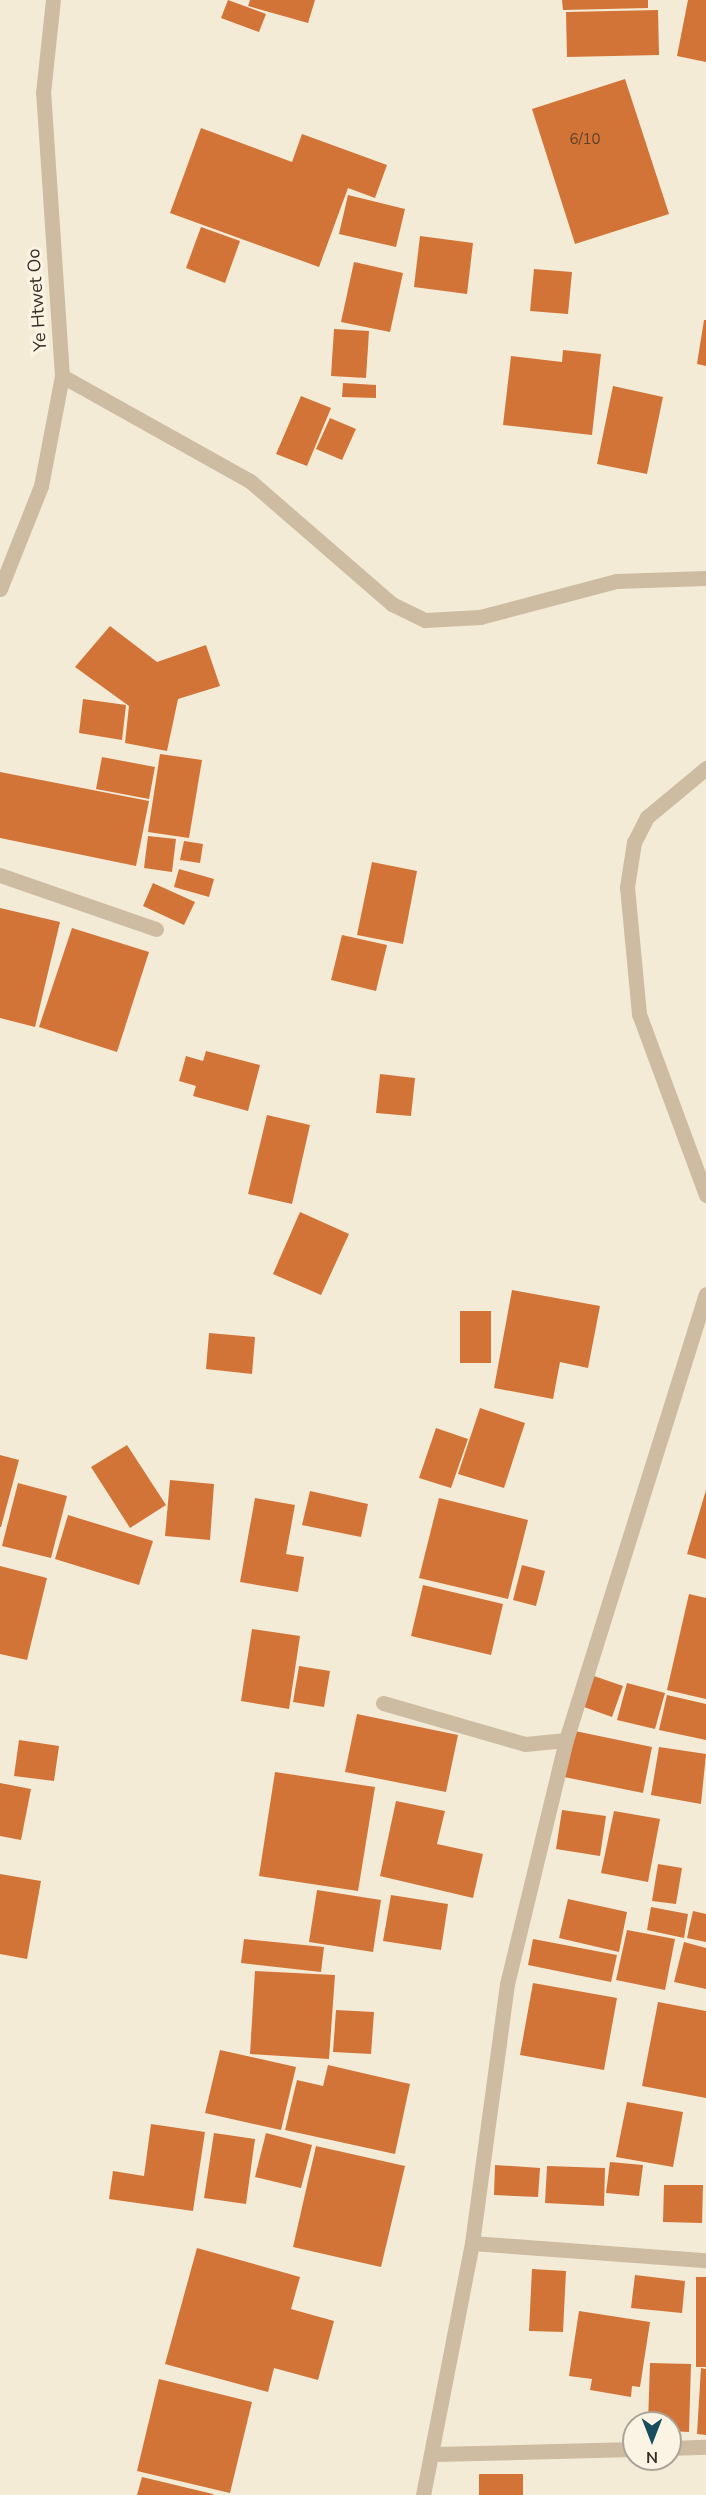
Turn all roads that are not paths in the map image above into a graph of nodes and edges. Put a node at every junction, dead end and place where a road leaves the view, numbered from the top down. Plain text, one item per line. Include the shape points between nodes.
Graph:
1 (53, 0) edge
2 (62, 376) junction
3 (706, 578) edge
4 (0, 589) edge
5 (706, 768) edge
6 (0, 875) edge
7 (156, 929) dead end
8 (706, 1195) edge
9 (706, 1294) edge
10 (383, 1703) dead end
11 (566, 1740) junction
12 (472, 2243) junction
13 (706, 2260) edge
14 (706, 2447) edge
15 (682, 2448) edge
16 (622, 2449) edge
17 (434, 2454) junction
18 (423, 2495) edge

1 - 2 street, Ye Htwet Oo via 44,93
2 - 3 street via 250,481 392,604 425,620 480,617 616,581
2 - 4 street, Ye Htwet Oo via 41,486
5 - 8 street via 647,817 634,842 627,886 639,1014
6 - 7 street
9 - 11 street
10 - 11 street via 525,1744
11 - 12 street via 507,1984
12 - 13 street
12 - 17 street
14 - 15 street
16 - 17 street
17 - 18 street

